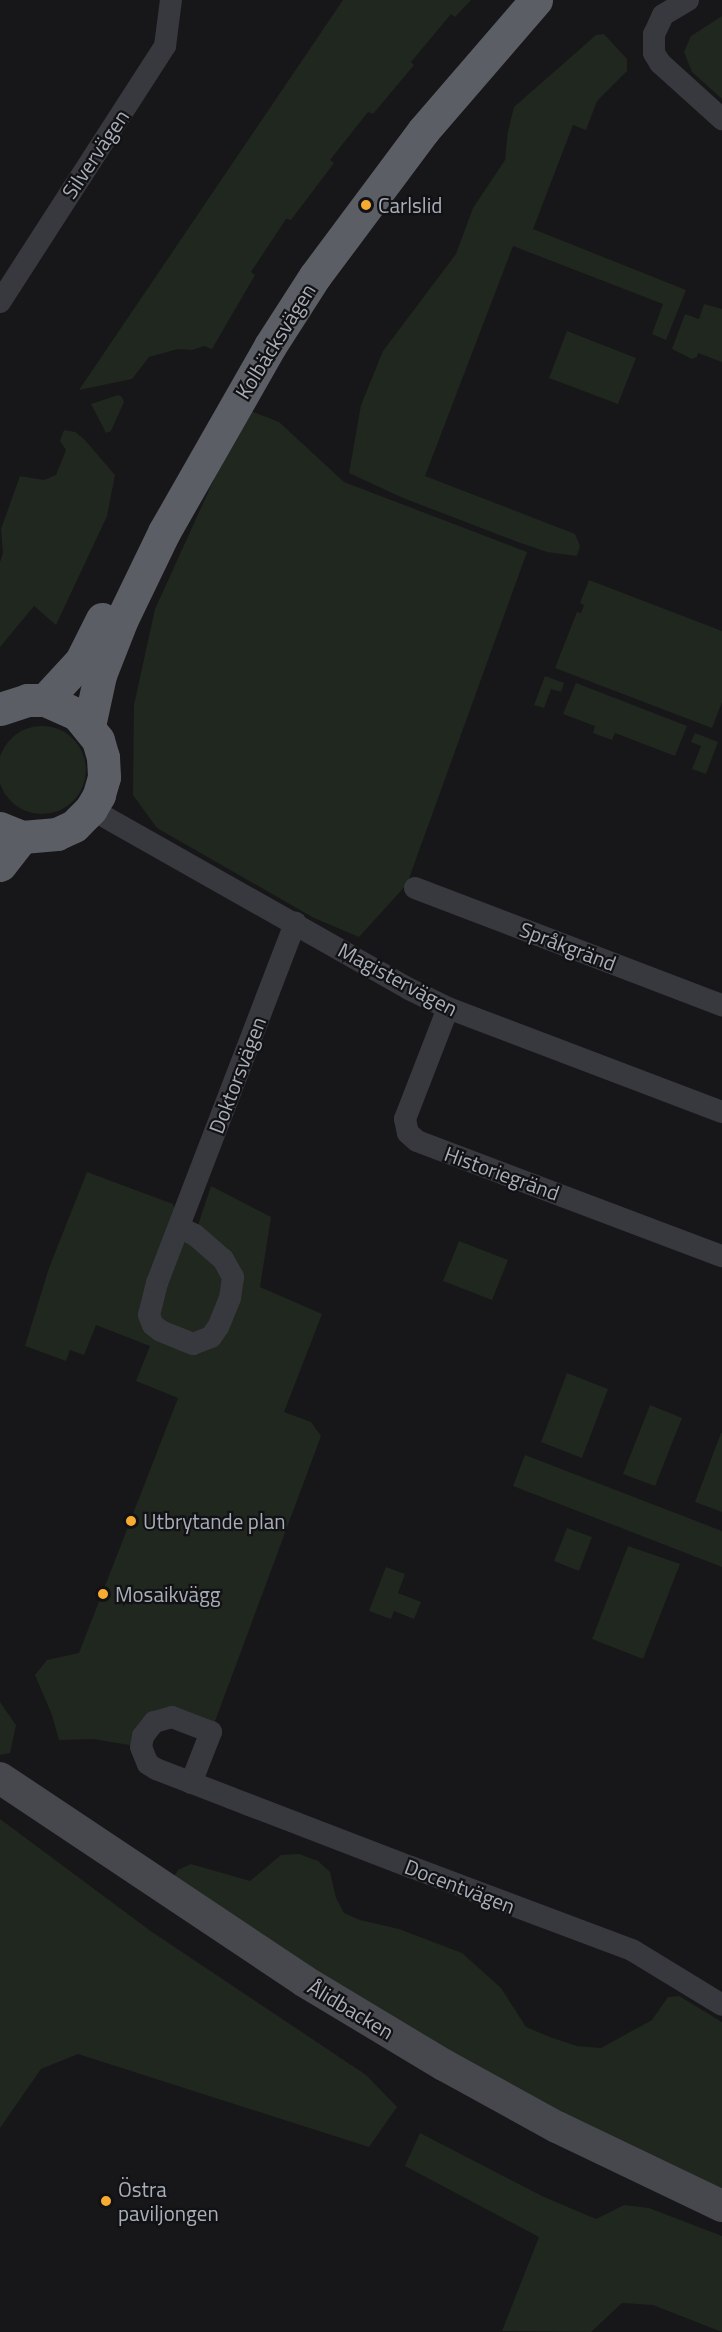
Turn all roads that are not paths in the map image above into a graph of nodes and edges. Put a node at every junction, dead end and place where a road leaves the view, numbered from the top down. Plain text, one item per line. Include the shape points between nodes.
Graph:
1 (171, 0) edge
2 (512, 0) edge
3 (536, 0) edge
4 (688, 0) edge
5 (722, 119) edge
6 (0, 302) edge
7 (45, 700) junction
8 (0, 709) edge
9 (89, 726) junction
10 (91, 809) junction
11 (11, 833) edge
12 (0, 865) edge
13 (415, 888) dead end
14 (295, 923) junction
15 (722, 1005) edge
16 (448, 1008) junction
17 (722, 1113) edge
18 (179, 1227) junction
19 (722, 1256) edge
20 (0, 1778) edge
21 (191, 1783) dead end
22 (722, 2005) edge
23 (722, 2206) edge

1 - 6 street, Silvervägen via 165,46
2 - 7 highway, Kolbäcksvägen via 411,112 282,290 194,433 81,661
3 - 9 highway, Kolbäcksvägen via 423,130 315,276 270,346 164,532 122,619 100,675
4 - 5 street via 663,15 654,34 654,53
7 - 8 highway via 27,700
7 - 9 highway via 67,707
9 - 10 highway via 103,757 104,777
10 - 11 highway via 74,826 57,834
10 - 14 street, Magistervägen
11 - 12 highway
13 - 15 street, Språkgränd
14 - 16 street, Magistervägen
14 - 18 street, Doktorsvägen
16 - 17 street, Magistervägen
16 - 19 street, Historiegränd via 405,1119 408,1132 417,1141
18 - 18 street, Doktorsvägen via 149,1315 161,1331 193,1344 211,1337 218,1327 230,1298 233,1277 224,1259
20 - 23 main road, Ålidbacken via 304,1981 444,2065 557,2127
21 - 22 street, Docentvägen via 632,1950

